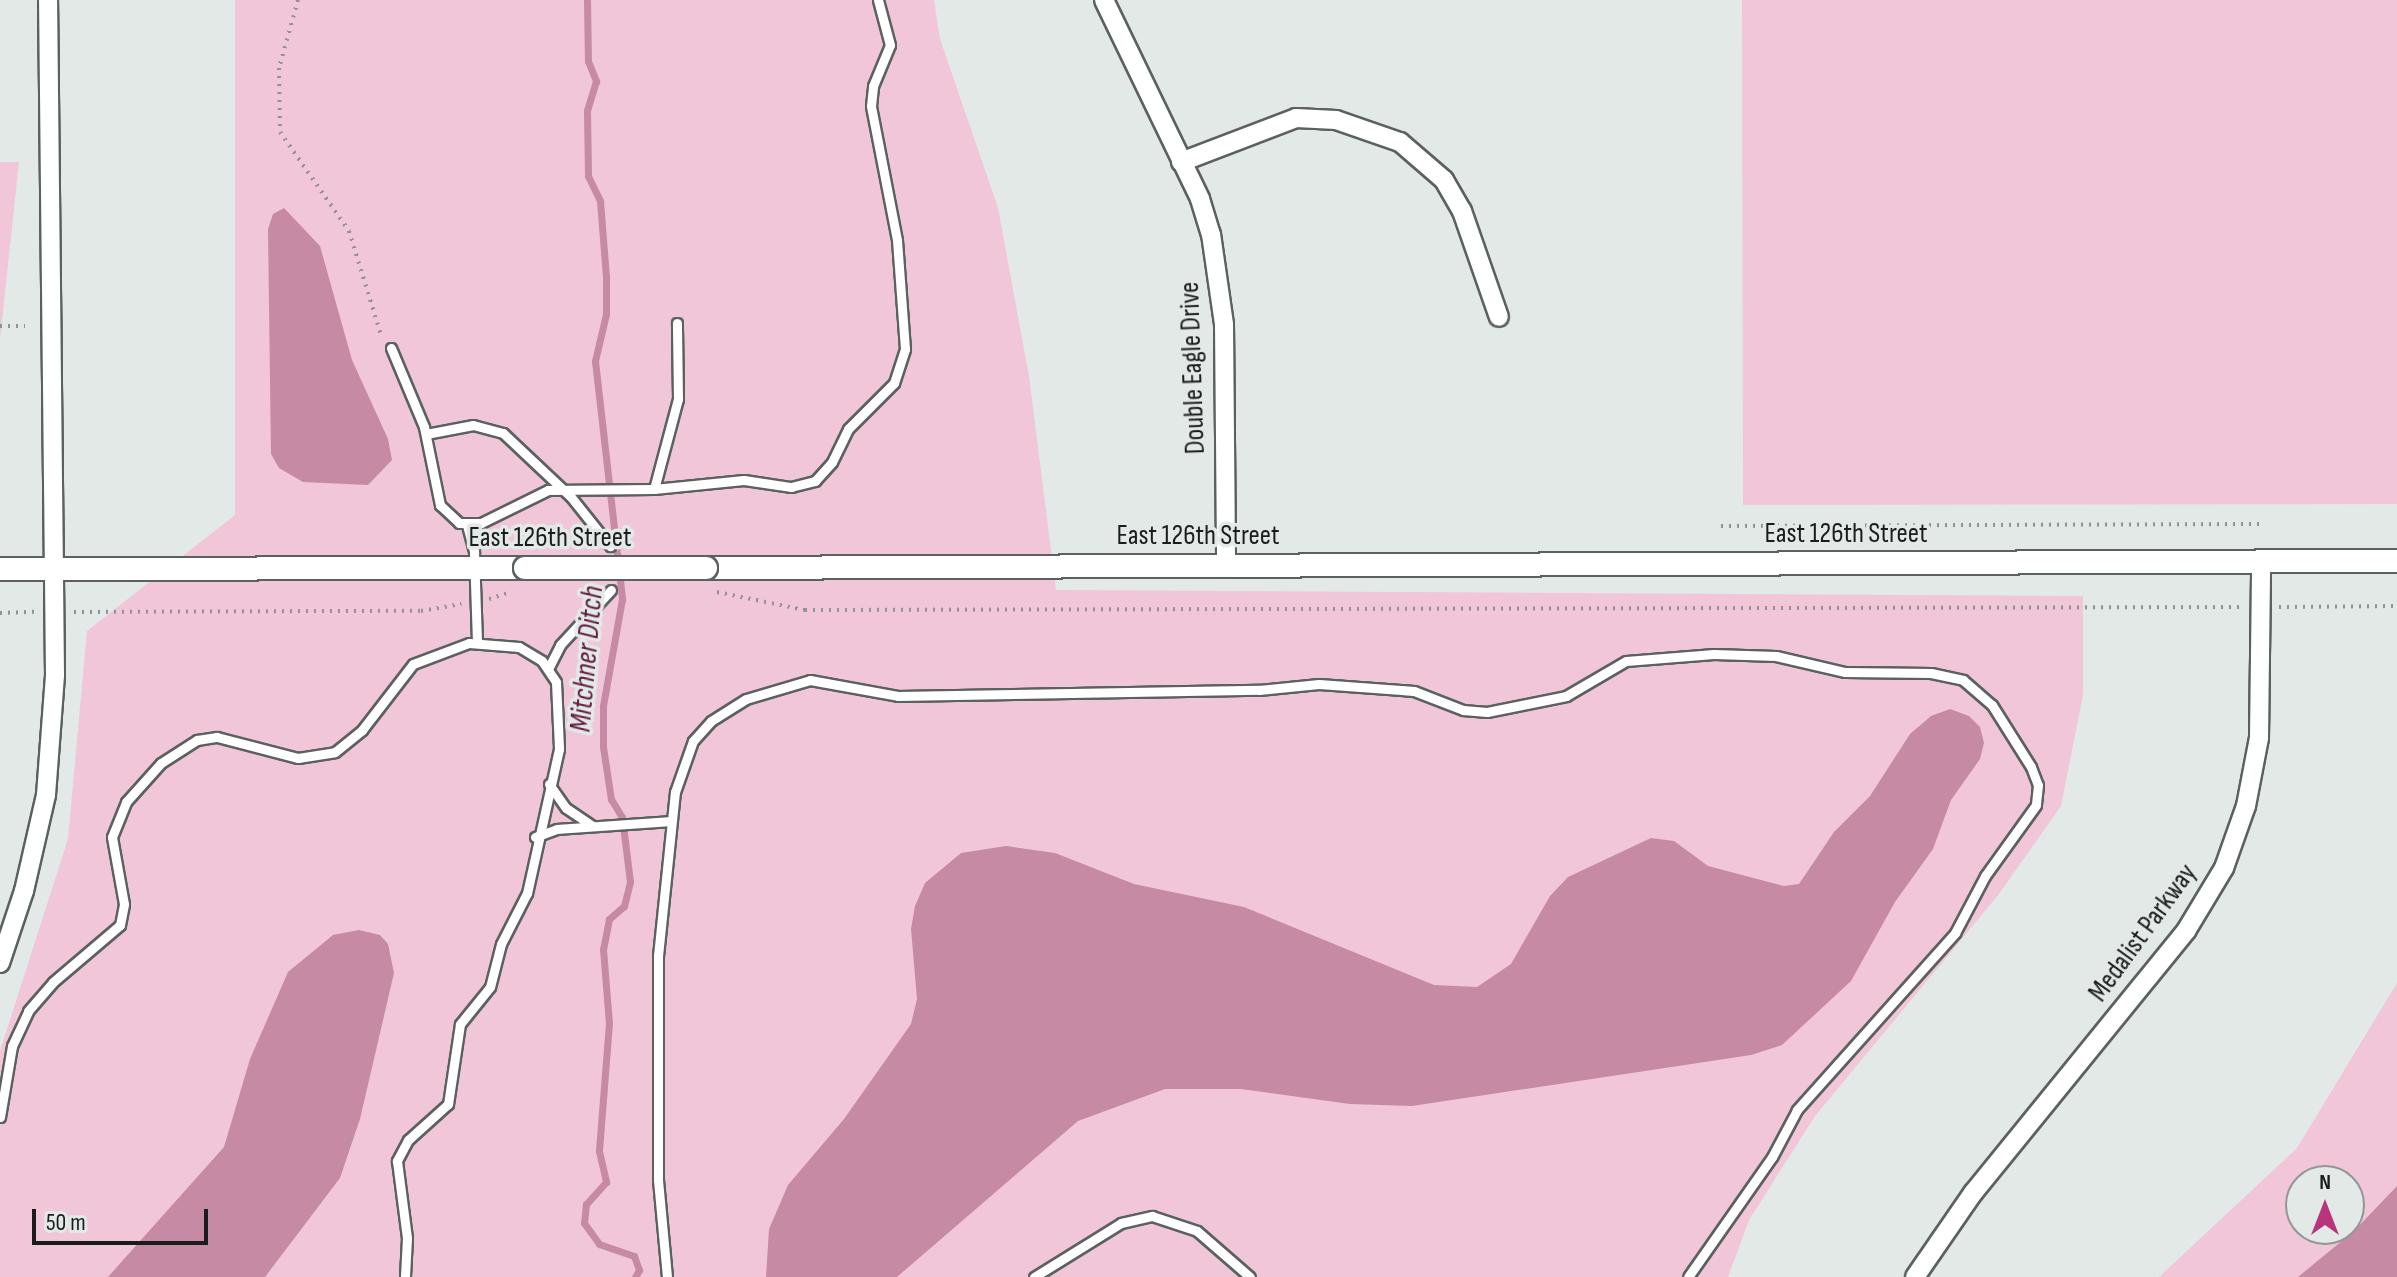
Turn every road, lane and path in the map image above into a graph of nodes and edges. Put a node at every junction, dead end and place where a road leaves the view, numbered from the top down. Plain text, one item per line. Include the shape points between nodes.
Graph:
1 (48, 0) edge
2 (298, 0) edge
3 (878, 0) edge
4 (1104, 0) edge
5 (1181, 162) junction
6 (1499, 317) dead end
7 (677, 323) dead end
8 (0, 326) edge
9 (25, 326) dead end
10 (391, 348) joint
11 (426, 434) junction
12 (564, 489) junction
13 (654, 489) junction
14 (2261, 524) dead end
15 (467, 525) junction
16 (1721, 526) dead end
17 (610, 546) dead end
18 (2397, 561) edge
19 (2261, 562) junction
20 (1226, 566) junction
21 (475, 568) junction
22 (0, 569) edge
23 (53, 569) junction
24 (705, 577) junction
25 (517, 590) dead end
26 (611, 590) dead end
27 (476, 602) junction
28 (2397, 606) edge
29 (2261, 607) junction
30 (53, 612) junction
31 (0, 613) edge
32 (477, 642) junction
33 (548, 669) junction
34 (549, 784) junction
35 (671, 821) junction
36 (593, 826) junction
37 (535, 837) junction
38 (0, 963) edge
39 (0, 1117) edge
40 (405, 1277) edge
41 (667, 1277) edge
42 (1034, 1277) edge
43 (1250, 1277) edge
44 (1688, 1277) edge
45 (1915, 1277) edge

1 - 23 street
2 - 10 path via 279,68 280,132 349,231 373,322
3 - 13 lane via 890,45 871,106 903,282 906,339 900,372 848,429 832,462 815,481 791,487 744,480
4 - 5 street, Double Eagle Drive
5 - 6 street via 1296,118 1336,120 1400,142 1444,180 1456,201
5 - 20 street, Double Eagle Drive via 1200,199 1220,281
7 - 13 lane via 678,399
8 - 9 path
10 - 11 lane
11 - 12 lane via 473,425 493,427
11 - 15 lane via 440,505 453,520
12 - 13 lane
12 - 15 lane via 538,492 481,523
12 - 17 lane
14 - 16 path
15 - 21 lane
18 - 19 street, East 126th Street
19 - 20 street, East 126th Street
19 - 29 street, Medalist Parkway
20 - 24 street, East 126th Street
21 - 23 street, East 126th Street
21 - 24 street, East 126th Street, bridge
21 - 27 lane
22 - 23 street, East 126th Street
23 - 30 street
24 - 29 path via 728,597 805,610
25 - 27 path
26 - 33 lane via 560,645
27 - 30 path via 421,611
27 - 32 lane
28 - 29 path
29 - 45 street, Medalist Parkway via 2259,738 2246,806 2224,868 2186,931 1973,1193
30 - 31 path
30 - 38 street via 55,675 46,795 24,891
32 - 33 lane via 519,647
32 - 39 lane via 439,650 413,664 362,730 335,752 298,758 217,737 185,746 155,769 126,802 112,837 124,904 120,925 53,982 28,1011 12,1046
33 - 34 lane via 561,712 559,749
34 - 36 lane via 566,808
34 - 37 lane
35 - 36 lane
35 - 41 lane via 658,956 658,1180
35 - 44 lane via 679,774 701,731 746,699 799,681 898,696 1259,690 1319,684 1414,691 1463,710 1487,712 1566,696 1613,666 1638,658 1760,655 1845,672 1931,673 1963,680 1992,705 2031,767 2038,785 2036,805 1985,876 1955,933 1797,1110 1764,1168
36 - 37 lane
37 - 40 lane via 527,893 501,944 490,987 457,1035 448,1104 400,1151 396,1174 406,1223
42 - 43 lane via 1121,1223 1152,1216 1197,1231

